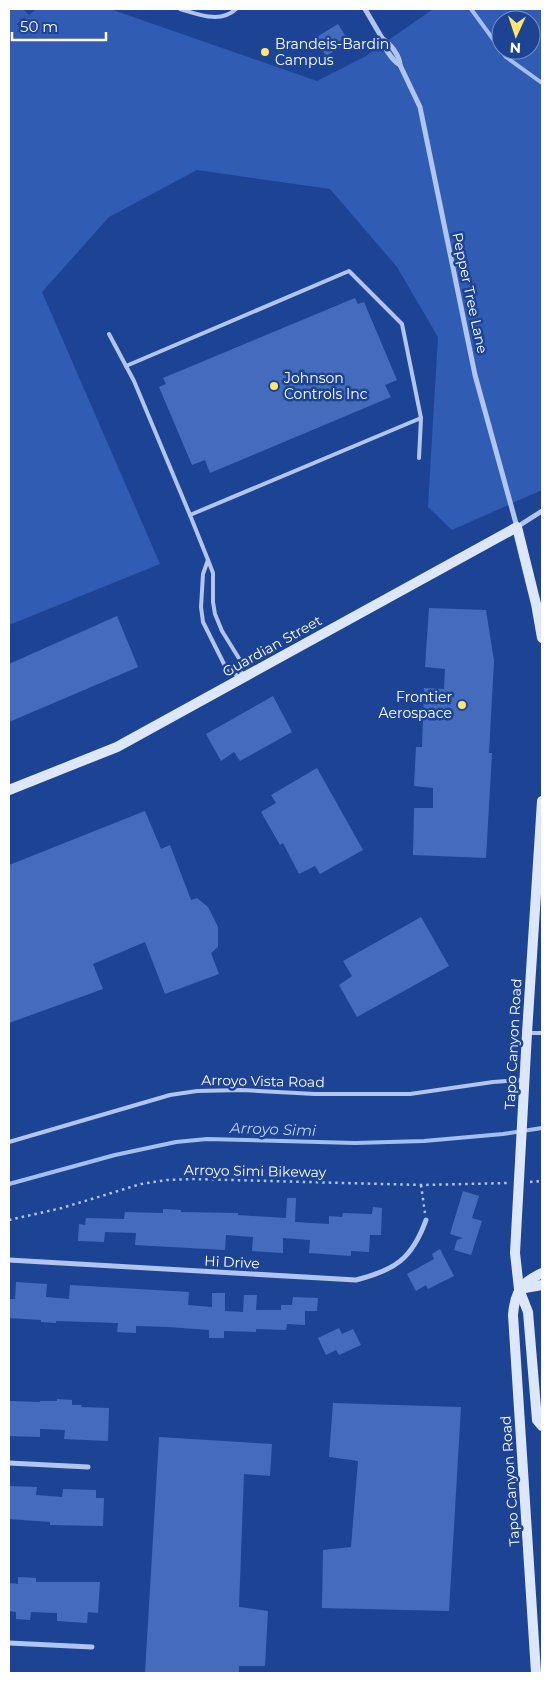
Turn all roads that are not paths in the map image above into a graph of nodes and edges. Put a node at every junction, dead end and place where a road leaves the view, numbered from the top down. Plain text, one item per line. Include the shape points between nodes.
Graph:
1 (180, 9) edge
2 (236, 9) edge
3 (365, 9) edge
4 (109, 334) dead end
5 (126, 366) junction
6 (420, 418) junction
7 (419, 458) dead end
8 (542, 511) edge
9 (190, 515) junction
10 (517, 527) junction
11 (208, 560) junction
12 (542, 638) edge
13 (242, 679) junction
14 (9, 790) edge
15 (542, 801) edge
16 (541, 847) edge
17 (527, 1032) junction
18 (542, 1033) edge
19 (524, 1080) junction
20 (9, 1142) edge
21 (426, 1220) road end
22 (9, 1260) edge
23 (542, 1273) edge
24 (542, 1284) edge
25 (519, 1289) junction
26 (542, 1426) edge
27 (9, 1463) edge
28 (88, 1467) dead end
29 (538, 1636) edge
30 (9, 1643) edge
31 (92, 1647) dead end
32 (536, 1673) edge

1 - 2 lane via 220,18
3 - 10 street, Pepper Tree Lane via 382,43 400,65 420,107 475,375
4 - 5 lane
5 - 6 lane via 349,271 402,324
5 - 9 lane
6 - 7 lane
6 - 9 lane
8 - 10 street, Guardian Street
9 - 11 lane
10 - 12 street
10 - 13 street, Guardian Street
11 - 13 lane via 213,573 215,614 240,660
11 - 13 lane via 203,574 203,622 226,668
13 - 14 street, Guardian Street via 117,747
15 - 16 street, Tapo Canyon Road
16 - 17 street, Tapo Canyon Road
17 - 18 lane
17 - 19 street, Tapo Canyon Road
19 - 20 lane, Arroyo Vista Road via 410,1094 196,1091 170,1095
19 - 25 street, Tapo Canyon Road via 515,1253
21 - 22 street, Hi Drive via 421,1235 398,1263 381,1274 356,1280
23 - 25 street
24 - 25 street
25 - 26 street, Tapo Canyon Road via 528,1312 537,1420
25 - 29 street, Tapo Canyon Road via 513,1315
27 - 28 street
29 - 32 street, Tapo Canyon Road
30 - 31 street

